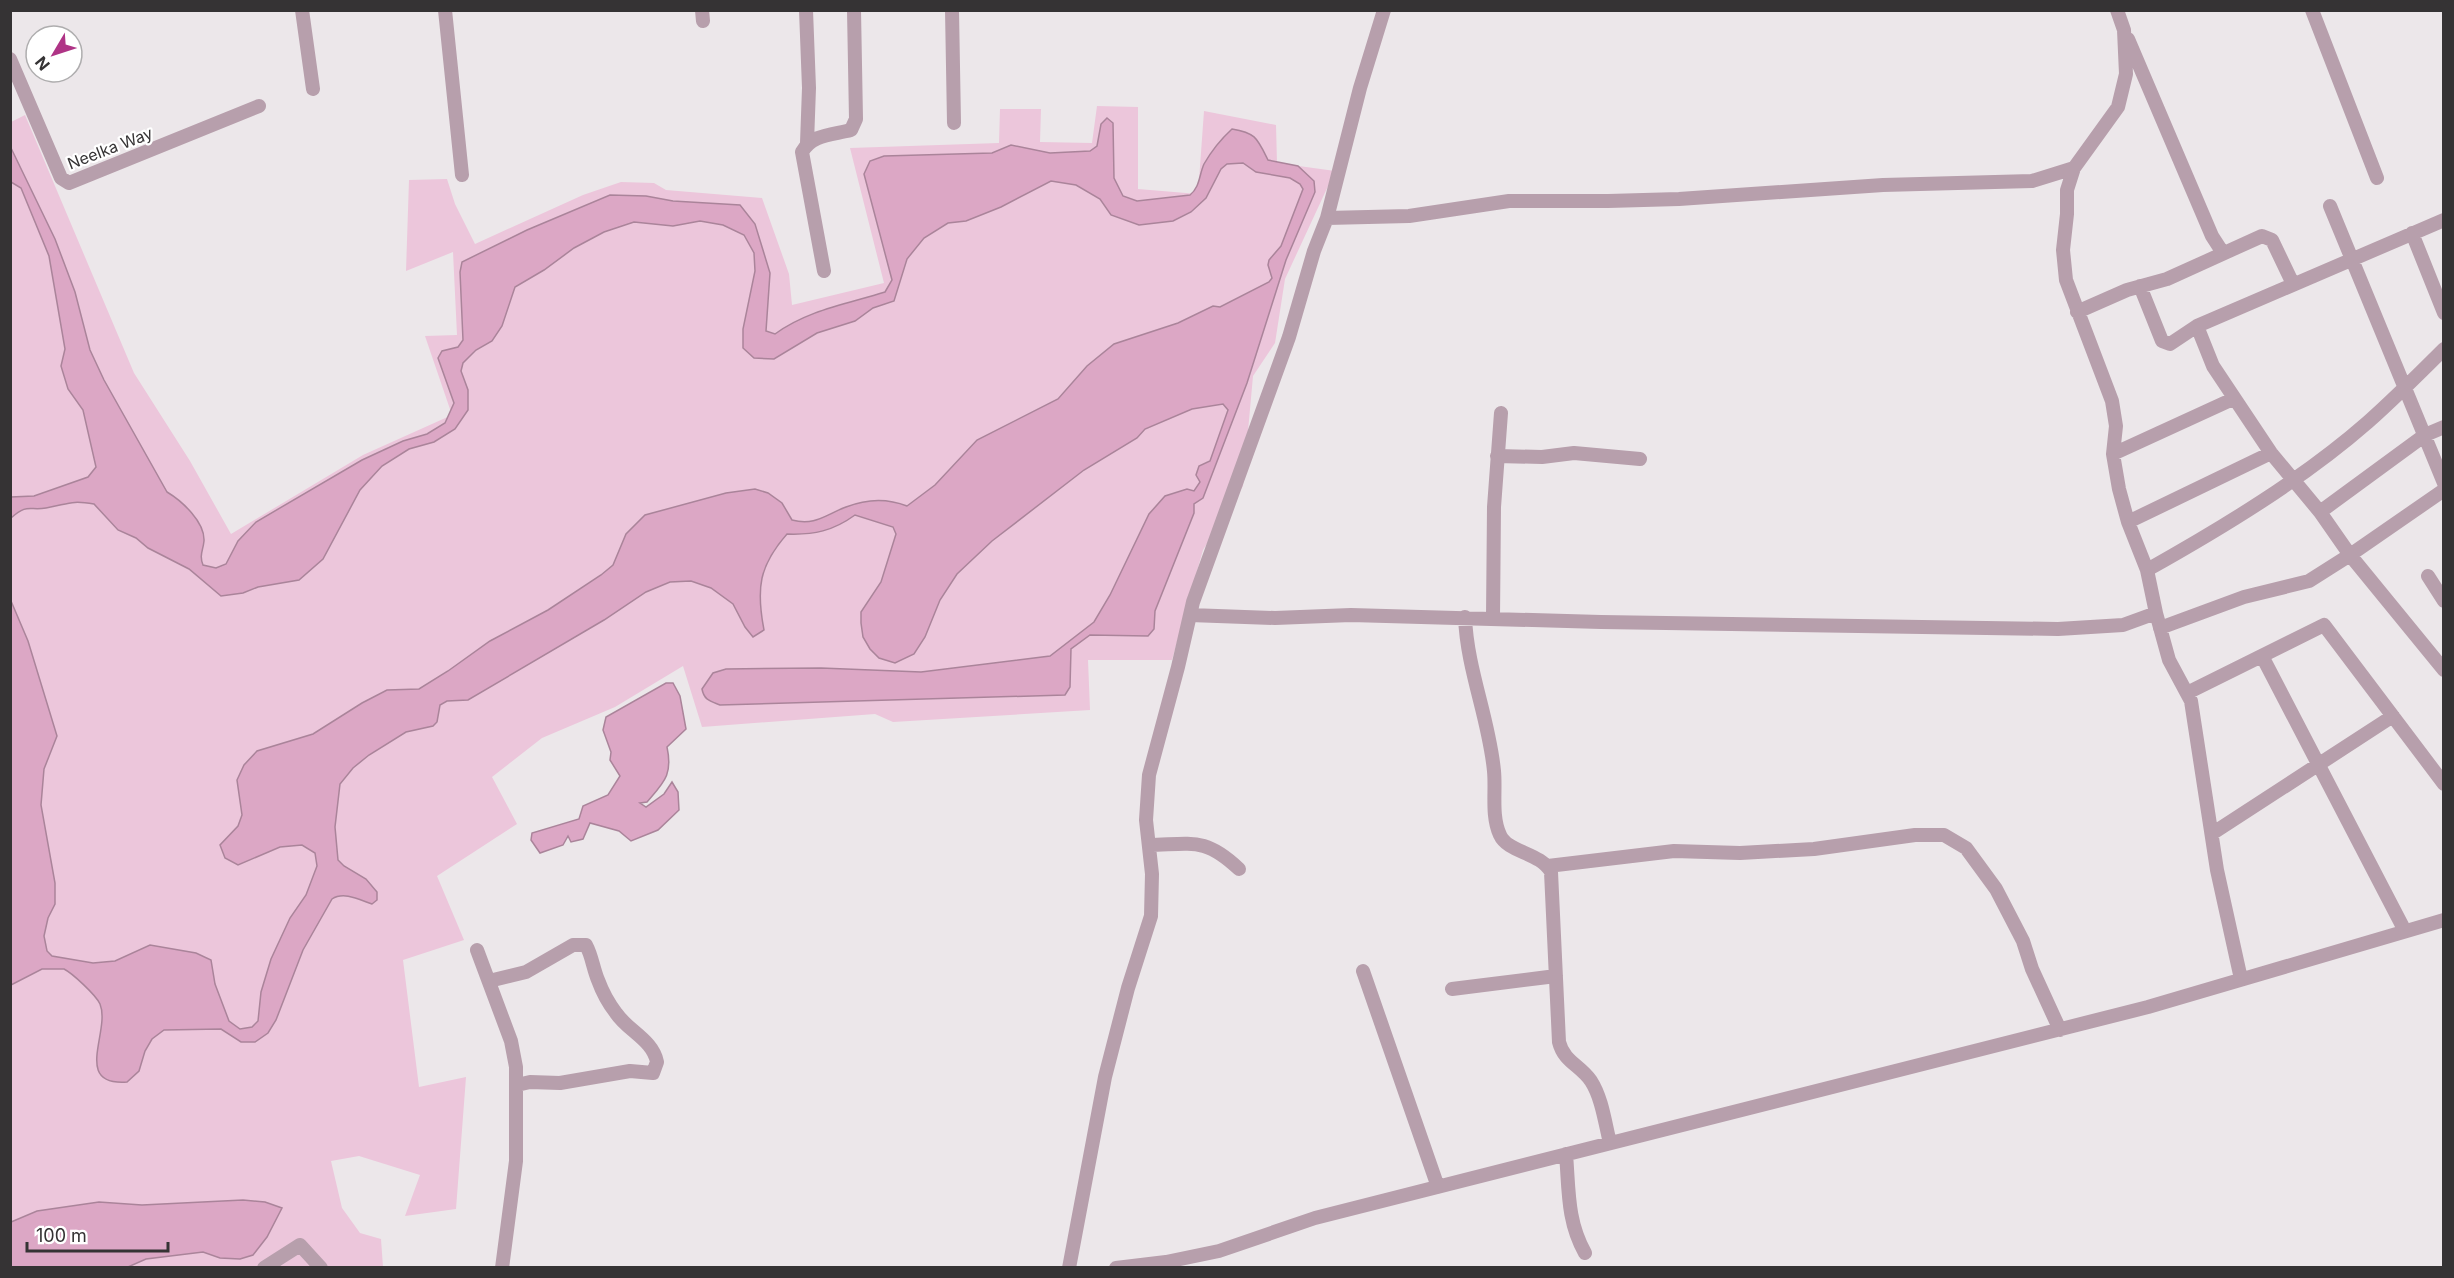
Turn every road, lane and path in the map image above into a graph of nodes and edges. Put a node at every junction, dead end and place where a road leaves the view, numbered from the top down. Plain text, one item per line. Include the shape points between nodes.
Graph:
1 (302, 10) edge
2 (445, 10) edge
3 (806, 10) edge
4 (854, 10) edge
5 (952, 10) edge
6 (1384, 10) edge
7 (2117, 10) edge
8 (2312, 10) edge
9 (2124, 30) junction
10 (12, 67) edge
11 (313, 89) dead end
12 (259, 106) dead end
13 (954, 123) dead end
14 (807, 143) junction
15 (2074, 168) junction
16 (462, 175) dead end
17 (2377, 178) dead end
18 (2330, 206) dead end
19 (1327, 218) junction
20 (2444, 220) edge
21 (2412, 233) junction
22 (2223, 253) junction
23 (2353, 260) junction
24 (824, 271) dead end
25 (2293, 284) junction
26 (2140, 286) junction
27 (2077, 312) junction
28 (2444, 314) edge
29 (2197, 326) junction
30 (2444, 349) edge
31 (2404, 388) junction
32 (2233, 399) junction
33 (1501, 413) dead end
34 (2444, 427) edge
35 (2425, 435) junction
36 (2271, 453) junction
37 (2113, 454) junction
38 (1497, 456) junction
39 (1640, 459) dead end
40 (2292, 478) junction
41 (2444, 483) edge
42 (2444, 490) edge
43 (2320, 512) junction
44 (2128, 522) junction
45 (2350, 555) junction
46 (2147, 570) junction
47 (2428, 576) dead end
48 (2444, 602) edge
49 (2156, 613) junction
50 (1190, 615) junction
51 (1465, 617) junction
52 (1493, 618) junction
53 (2160, 628) junction
54 (2262, 656) junction
55 (2444, 670) edge
56 (2187, 693) junction
57 (2392, 716) junction
58 (2319, 764) junction
59 (2444, 784) edge
60 (2213, 833) junction
61 (1149, 845) junction
62 (1548, 866) junction
63 (1239, 869) dead end
64 (2444, 920) edge
65 (2405, 931) junction
66 (477, 950) dead end
67 (1364, 970) dead end
68 (1556, 976) junction
69 (2241, 979) junction
70 (489, 981) junction
71 (1452, 989) dead end
72 (2060, 1030) junction
73 (517, 1085) junction
74 (1610, 1143) junction
75 (1566, 1154) junction
76 (1438, 1187) junction
77 (1585, 1253) dead end
78 (264, 1268) edge
79 (321, 1268) edge
80 (502, 1268) edge
81 (1069, 1268) edge
82 (1116, 1268) edge

1 - 11 street
2 - 16 street
3 - 14 street
4 - 14 street via 854,126
5 - 13 street
6 - 19 street
7 - 9 street
8 - 17 street
9 - 15 street via 2126,74 2118,106
9 - 22 street via 2212,236
10 - 12 street, Neelka Way via 61,178 69,183
14 - 24 street via 802,152
15 - 19 street via 2032,181 1883,185 1679,199 1509,201 1409,216
15 - 27 street via 2067,190 2063,250 2066,280
18 - 23 street
19 - 50 street
20 - 21 street
21 - 23 street
21 - 28 street
22 - 25 street via 2267,236
22 - 26 street via 2167,279
23 - 25 street
23 - 31 street
25 - 29 street
26 - 27 street
26 - 29 street via 2162,341 2170,344
27 - 37 street via 2112,401 2116,426
29 - 32 street via 2213,366
30 - 31 street
31 - 35 street
31 - 40 street via 2367,423
32 - 36 street
32 - 37 street
33 - 38 street
34 - 35 street
35 - 41 street
35 - 43 street
36 - 40 street
36 - 44 street
37 - 44 street
38 - 39 street via 1574,453
38 - 52 street
40 - 43 street
40 - 46 street via 2220,529
42 - 45 street
43 - 45 street
44 - 46 street
45 - 53 street via 2309,581 2244,597
45 - 55 street
46 - 49 street
47 - 48 street
49 - 52 street via 2123,625 2058,629
49 - 53 street
50 - 51 street
50 - 61 street via 1149,775
51 - 52 street
51 - 62 street via 1474,684 1490,743 1500,836
53 - 56 street via 2169,660
54 - 56 street
54 - 57 street via 2324,625
54 - 58 street
56 - 60 street
57 - 58 street
57 - 59 street
58 - 60 street
58 - 65 street
60 - 69 street via 2217,870
61 - 63 street via 1203,844 1216,849
61 - 81 street via 1151,915 1105,1077
62 - 68 street via 1554,884
62 - 72 street via 1674,851 1740,854 1944,835 1966,848 1996,889 2023,941
64 - 65 street
65 - 69 street
66 - 70 street
67 - 76 street
68 - 71 street
68 - 74 street via 1561,1051 1592,1083
69 - 72 street
70 - 73 street via 511,1041
70 - 73 street via 526,972 573,945 586,945 598,981 614,1010 626,1027 651,1048 657,1062 653,1073 647,1074 630,1071 560,1083
72 - 74 street
73 - 80 street via 516,1161
74 - 75 street
75 - 76 street
75 - 77 street via 1570,1216
76 - 82 street via 1314,1218 1219,1251
78 - 79 street via 300,1245

